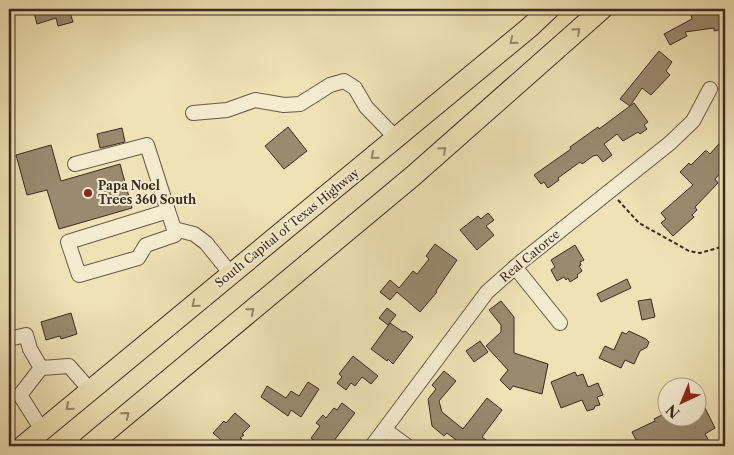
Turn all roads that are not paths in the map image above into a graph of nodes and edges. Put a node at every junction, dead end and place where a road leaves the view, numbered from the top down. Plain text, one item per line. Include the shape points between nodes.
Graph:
1 (549, 9) edge
2 (602, 9) edge
3 (710, 89) dead end
4 (193, 113) dead end
5 (396, 138) junction
6 (74, 164) dead end
7 (168, 211) junction
8 (174, 229) junction
9 (514, 267) junction
10 (231, 274) junction
11 (560, 323) dead end
12 (9, 339) edge
13 (41, 368) junction
14 (90, 390) junction
15 (14, 397) edge
16 (42, 430) junction
17 (385, 430) junction
18 (23, 446) edge
19 (89, 446) edge
20 (372, 446) edge
21 (407, 446) edge

1 -> 5 highway, South Capital of Texas Highway
19 -> 2 highway via 413,176
3 - 9 street, Real Catorce via 693,121 670,143
4 - 5 street via 227,110 255,100 300,104 330,85 344,81 355,88 366,107
5 -> 10 highway, South Capital of Texas Highway
6 - 7 street via 147,145
7 - 8 street
7 - 8 street via 68,242 79,275 138,258 146,245 175,235
8 - 10 street via 194,234 206,243
9 - 11 street
9 - 17 street, Real Catorce via 487,292
10 -> 14 highway, South Capital of Texas Highway
12 - 13 street via 26,335
13 - 14 street via 69,366
13 - 15 street
14 -> 16 highway, South Capital of Texas Highway
15 - 16 street
16 - 18 highway, South Capital of Texas Highway
17 - 20 street, Real Catorce
17 - 21 street

